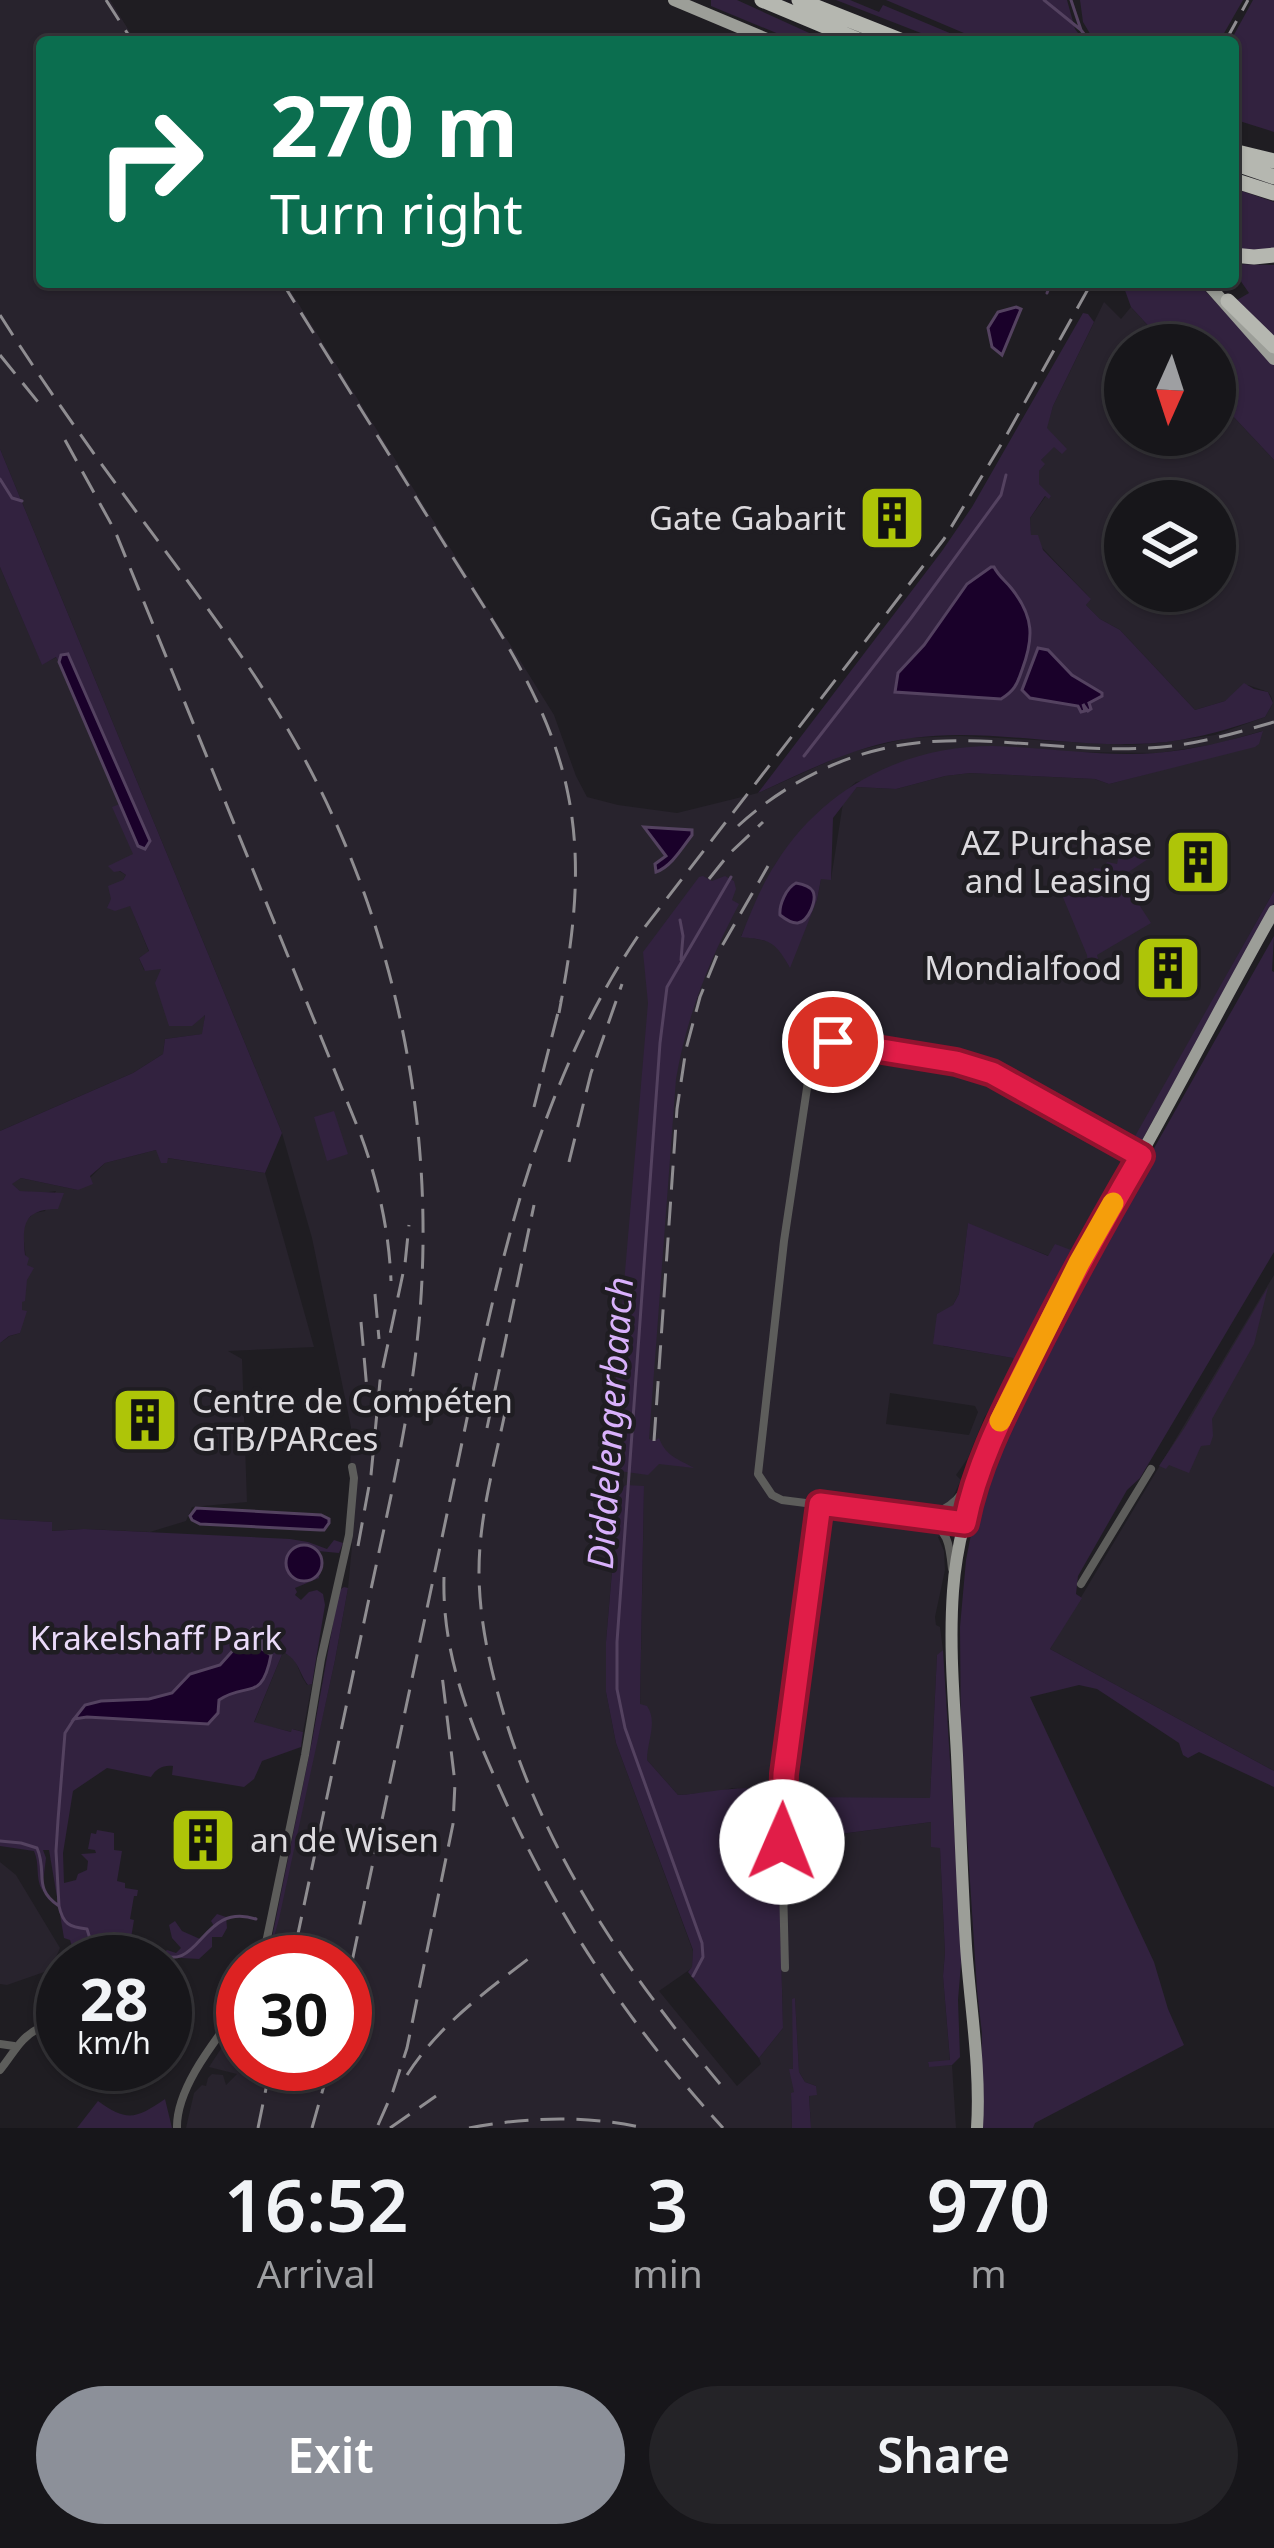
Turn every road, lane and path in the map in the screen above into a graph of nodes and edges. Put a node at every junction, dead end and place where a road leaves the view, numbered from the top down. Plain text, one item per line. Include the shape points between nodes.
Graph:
1 (674, 0) edge
2 (762, 0) edge
3 (799, 0) edge
4 (760, 36) edge
5 (848, 36) edge
6 (890, 36) edge
7 (1239, 152) edge
8 (1274, 161) edge
9 (1239, 166) edge
10 (1274, 177) edge
11 (1239, 182) edge
12 (1274, 193) edge
13 (1239, 257) edge
14 (1274, 257) edge
15 (1212, 288) edge
16 (1213, 288) edge
17 (1228, 301) joint
18 (1274, 353) edge
19 (1274, 911) edge
20 (1274, 928) edge
21 (1217, 1018) junction
22 (1141, 1156) junction
23 (999, 1423) junction
24 (352, 1467) dead end
25 (1151, 1469) dead end
26 (817, 1505) junction
27 (935, 1513) junction
28 (965, 1521) junction
29 (1081, 1584) dead end
30 (953, 1588) junction
31 (267, 1935) edge
32 (966, 1951) junction
33 (785, 1968) dead end
34 (36, 2030) edge
35 (0, 2044) edge
36 (216, 2044) edge
37 (14, 2046) junction
38 (0, 2070) edge
39 (177, 2128) edge
40 (973, 2128) edge

1 - 4 main road
2 - 5 highway
3 - 6 highway
7 - 8 highway
9 - 10 highway
11 - 12 highway
13 - 14 highway
15 - 18 main road
16 - 17 main road
17 - 18 highway
19 - 21 main road
20 - 21 main road
21 - 22 main road
22 - 23 main road
22 - 26 street via 992,1073 833,1042 816,1048 758,1474 772,1495
23 - 27 street via 982,1442 957,1503
23 - 28 main road
24 - 31 street via 350,1535
25 - 29 street
26 - 27 street via 811,1497
26 - 28 street
26 - 30 street via 935,1524 950,1546
26 - 33 street via 784,1723
27 - 28 street
28 - 30 main road
30 - 32 main road
32 - 40 main road
32 - 40 main road
34 - 37 street
35 - 37 street
36 - 39 street via 178,2106
37 - 38 street

